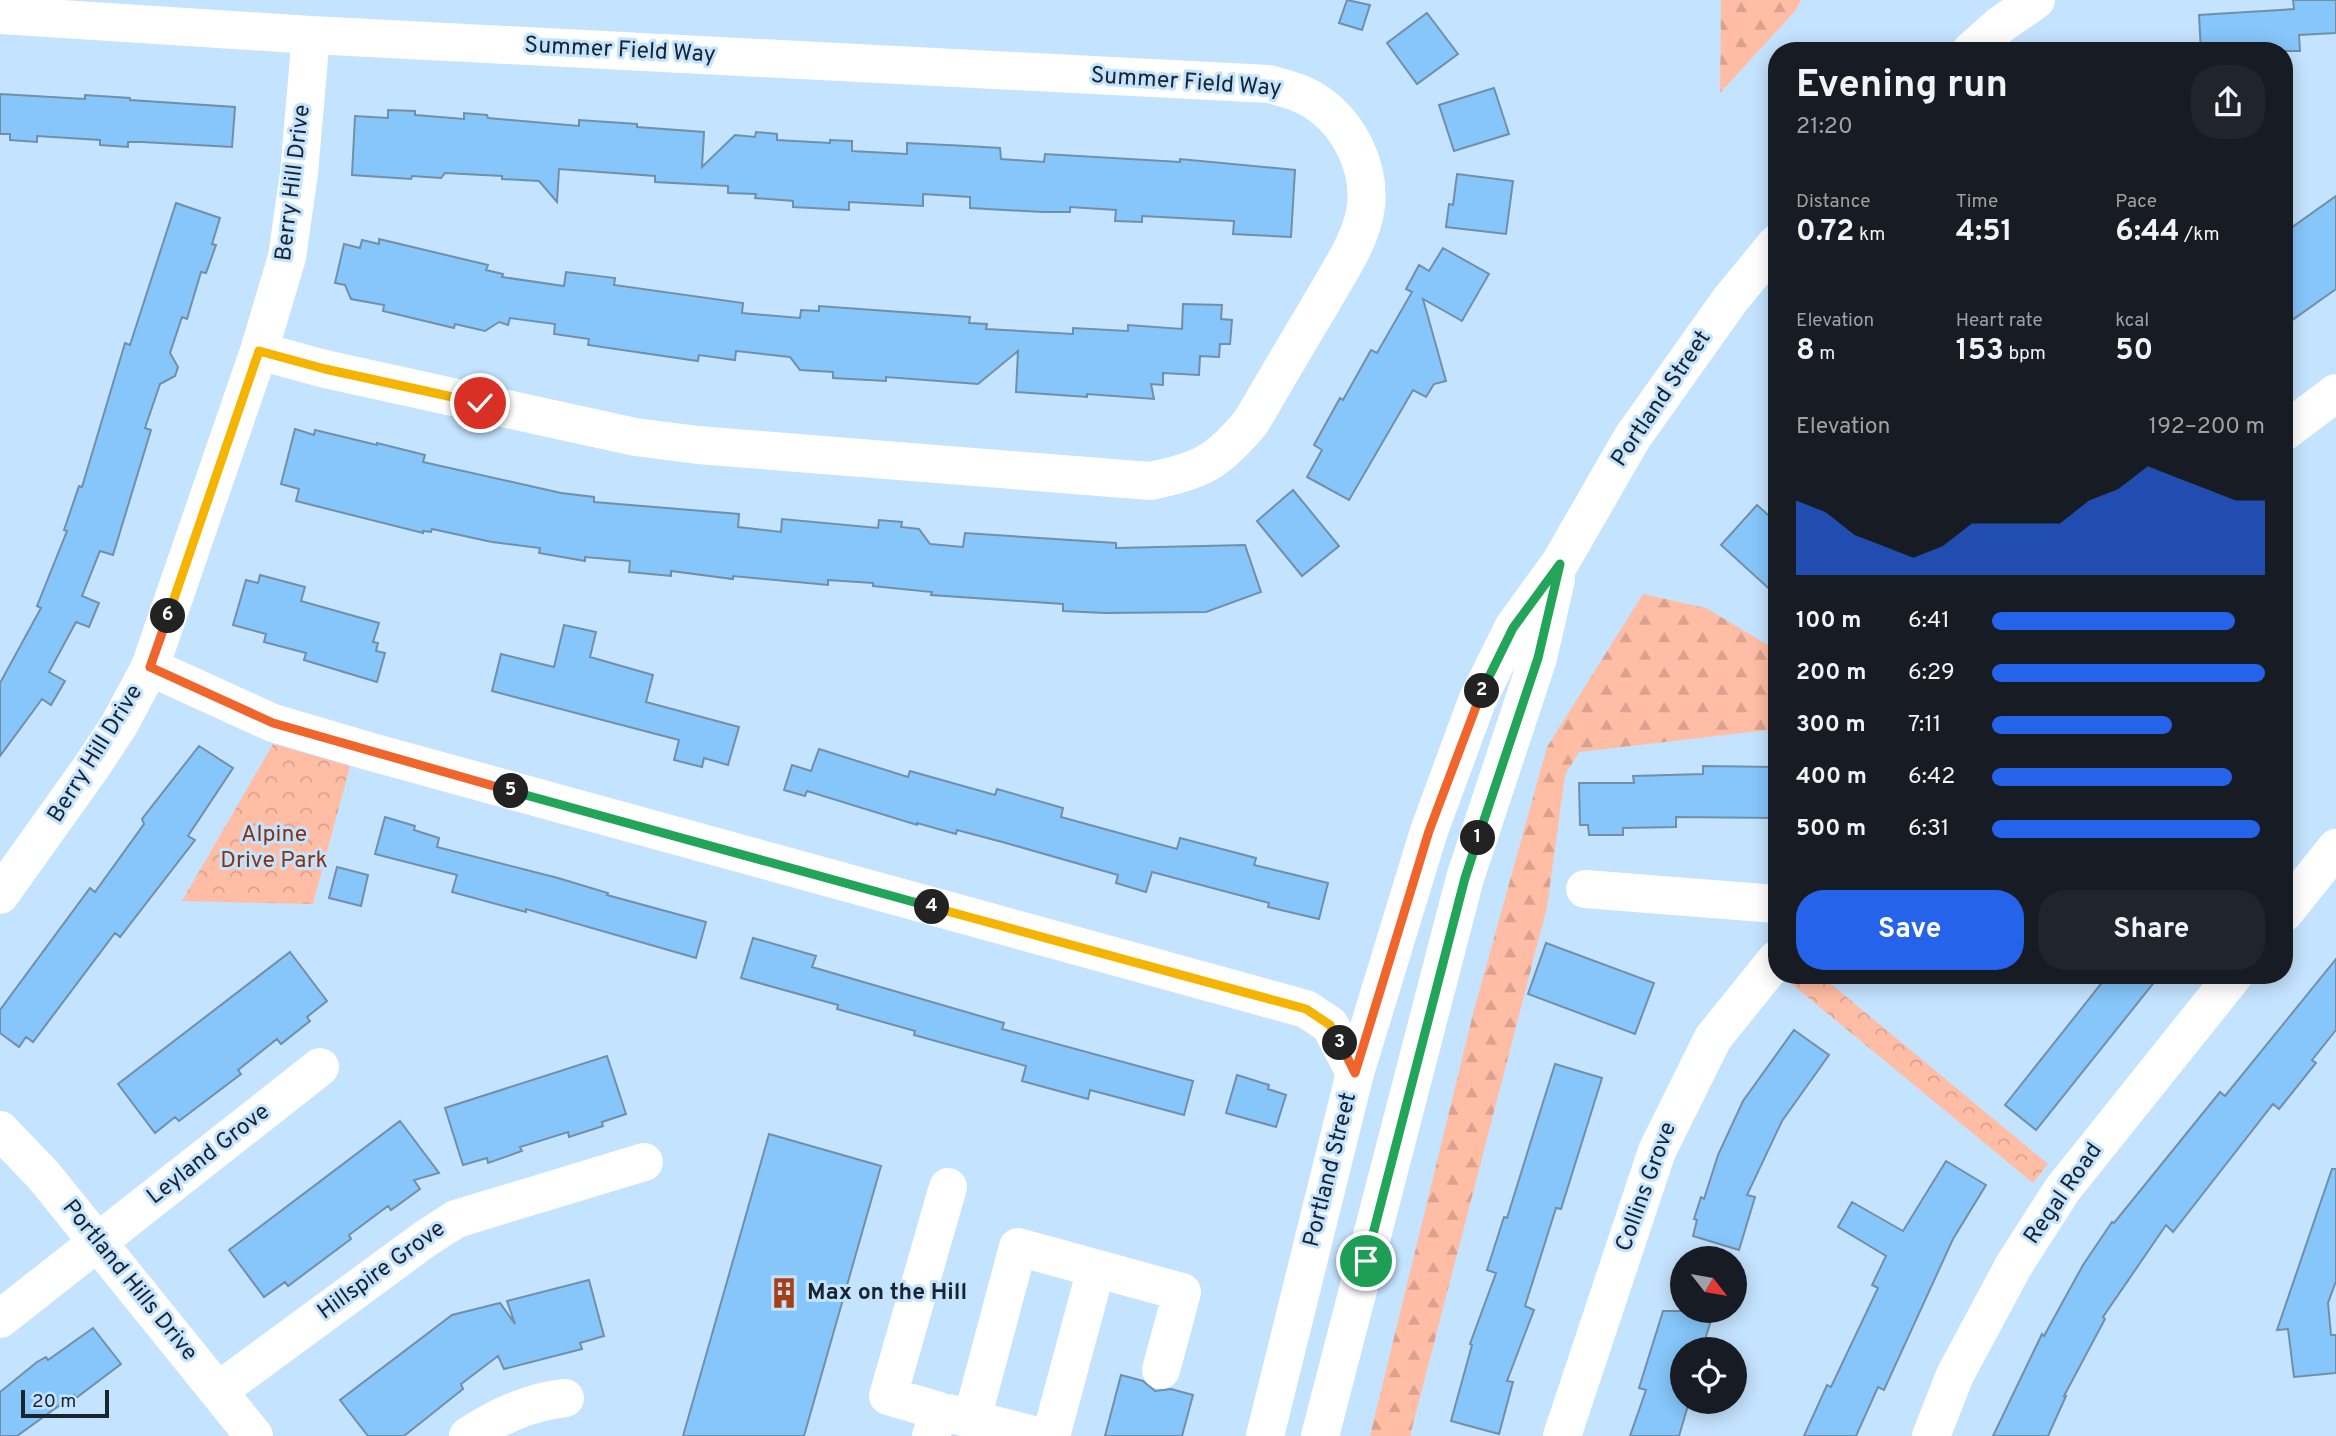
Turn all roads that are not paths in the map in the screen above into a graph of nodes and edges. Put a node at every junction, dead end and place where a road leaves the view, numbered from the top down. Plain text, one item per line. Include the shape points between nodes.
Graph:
1 (2036, 0) edge
2 (0, 15) edge
3 (311, 35) junction
4 (1981, 42) edge
5 (1768, 254) edge
6 (259, 351) junction
7 (2336, 393) edge
8 (2293, 425) edge
9 (1560, 564) junction
10 (150, 667) junction
11 (2336, 848) edge
12 (1585, 890) dead end
13 (0, 895) edge
14 (2293, 902) edge
15 (1768, 903) edge
16 (1768, 970) edge
17 (2227, 984) edge
18 (320, 1068) dead end
19 (1355, 1073) junction
20 (0, 1130) edge
21 (644, 1161) dead end
22 (947, 1187) dead end
23 (98, 1242) junction
24 (1096, 1269) junction
25 (0, 1319) edge
26 (1161, 1370) dead end
27 (218, 1391) junction
28 (565, 1398) dead end
29 (947, 1422) edge
30 (254, 1436) edge
31 (468, 1436) edge
32 (1037, 1436) edge
33 (1051, 1436) edge
34 (1265, 1436) edge
35 (1320, 1436) edge
36 (1562, 1436) edge
37 (1931, 1436) edge

1 - 4 street
2 - 3 street, Summer Field Way
3 - 6 street, Berry Hill Drive via 287,257
3 - 6 street, Summer Field Way via 1269,84 1297,92 1336,119 1360,159 1366,206 1361,229 1339,272 1251,422 1211,461 1186,474 1150,481 635,437
5 - 9 street, Portland Street via 1632,438
6 - 10 street, Berry Hill Drive
7 - 8 street
9 - 19 street, Portland Street via 1513,628 1477,701 1429,831
9 - 35 street, Portland Street via 1538,658 1465,878
10 - 13 street, Berry Hill Drive via 92,766
10 - 19 street via 273,723 1306,1009 1330,1025
11 - 14 street
12 - 15 street
16 - 36 street, Collins Grove via 1713,1038 1657,1151
17 - 37 street, Regal Road via 2062,1189 2014,1265 1962,1363
18 - 23 street, Leyland Grove
19 - 34 street, Portland Street
20 - 23 street, Portland Hills Drive
21 - 27 street, Hillspire Grove via 456,1219
22 - 29 street via 888,1396
23 - 25 street, Leyland Grove
23 - 27 street, Portland Hills Drive
24 - 26 street via 1182,1292
24 - 29 street via 1018,1247
24 - 33 street
27 - 30 street, Portland Hills Drive
28 - 31 street via 497,1417
29 - 32 street

